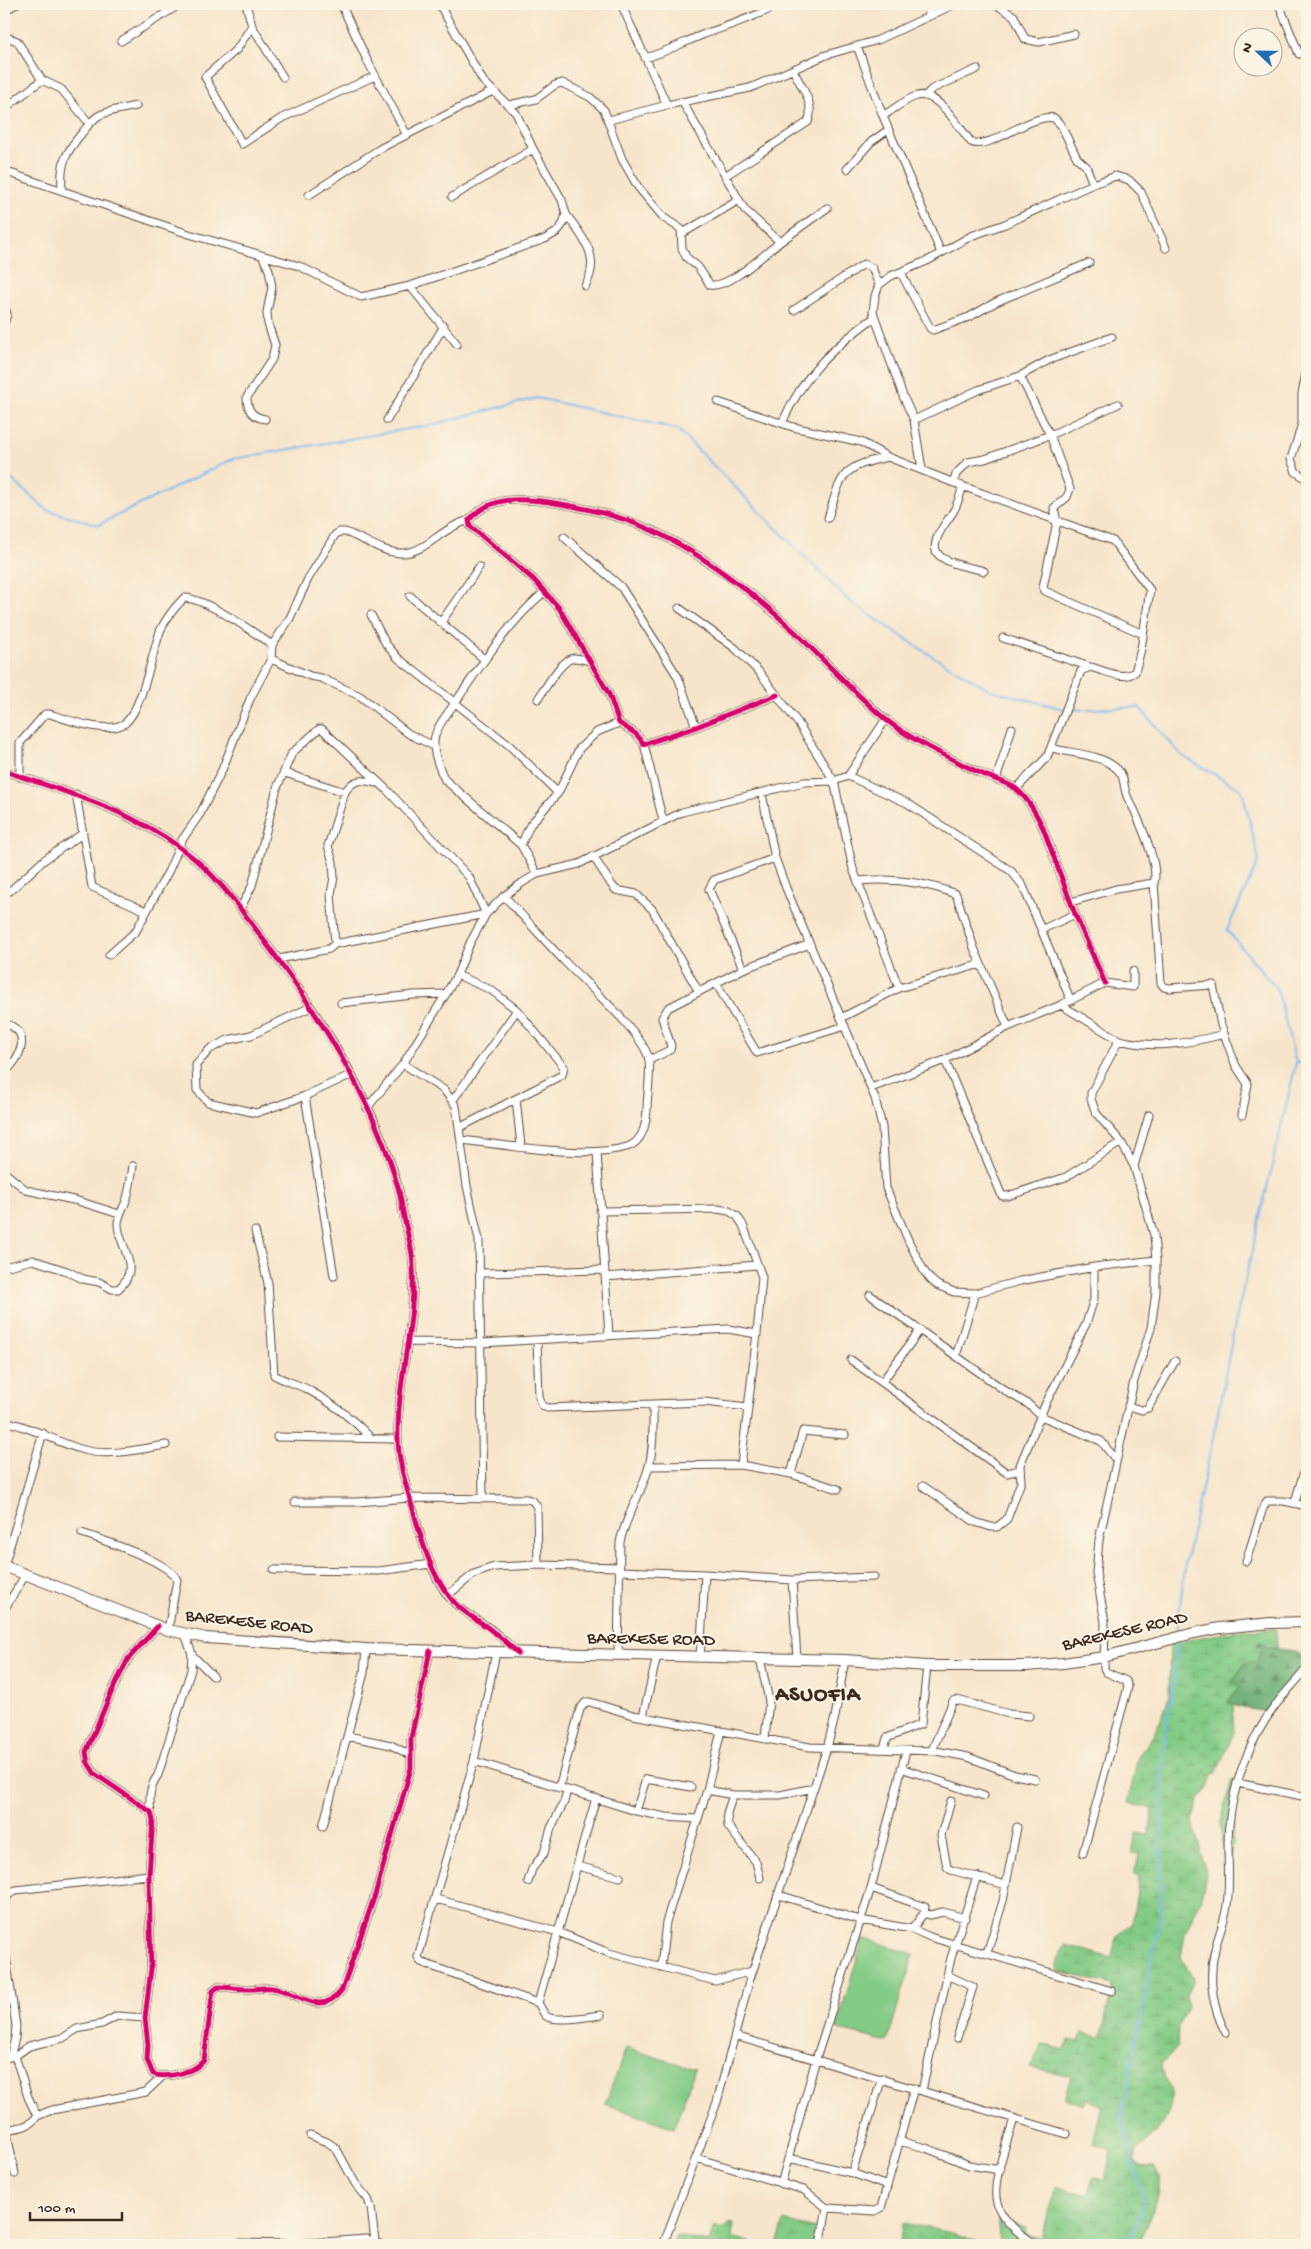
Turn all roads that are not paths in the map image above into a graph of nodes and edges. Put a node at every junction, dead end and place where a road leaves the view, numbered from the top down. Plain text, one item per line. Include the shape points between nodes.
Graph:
1 (16, 4) edge
2 (180, 4) edge
3 (246, 4) edge
4 (341, 4) edge
5 (439, 4) edge
6 (621, 4) edge
7 (782, 4) edge
8 (927, 4) edge
9 (955, 4) edge
10 (995, 4) edge
11 (1279, 4) edge
12 (4, 11) edge
13 (930, 16) junction
14 (252, 26) junction
15 (1074, 34) dead end
16 (4, 36) edge
17 (121, 40) dead end
18 (857, 46) junction
19 (1299, 54) dead end
20 (645, 58) junction
21 (976, 69) dead end
22 (793, 70) junction
23 (375, 76) junction
24 (283, 77) dead end
25 (42, 80) junction
26 (493, 91) junction
27 (925, 96) junction
28 (683, 103) junction
29 (509, 105) junction
30 (667, 105) junction
31 (136, 106) dead end
32 (4, 109) edge
33 (883, 116) junction
34 (609, 120) junction
35 (89, 123) junction
36 (888, 130) junction
37 (407, 135) junction
38 (533, 149) junction
39 (847, 169) dead end
40 (4, 171) edge
41 (724, 176) junction
42 (1093, 184) junction
43 (62, 190) junction
44 (309, 195) dead end
45 (452, 197) dead end
46 (739, 200) junction
47 (827, 208) dead end
48 (566, 214) junction
49 (683, 234) junction
50 (780, 242) junction
51 (1166, 248) dead end
52 (941, 253) junction
53 (263, 256) junction
54 (1089, 264) dead end
55 (901, 273) junction
56 (879, 285) junction
57 (410, 286) junction
58 (585, 286) dead end
59 (4, 305) edge
60 (794, 310) dead end
61 (875, 317) junction
62 (4, 324) edge
63 (444, 326) junction
64 (1307, 329) edge
65 (1307, 335) edge
66 (1112, 337) dead end
67 (457, 344) dead end
68 (1307, 368) edge
69 (1020, 376) junction
70 (718, 402) dead end
71 (1118, 404) dead end
72 (265, 419) dead end
73 (387, 420) dead end
74 (914, 420) junction
75 (782, 423) junction
76 (1050, 435) junction
77 (888, 456) junction
78 (922, 469) junction
79 (1307, 479) edge
80 (954, 483) junction
81 (963, 486) junction
82 (828, 518) dead end
83 (469, 520) junction
84 (1057, 522) junction
85 (564, 537) dead end
86 (479, 567) dead end
87 (984, 570) dead end
88 (544, 592) junction
89 (410, 596) dead end
90 (679, 608) dead end
91 (370, 615) dead end
92 (442, 621) junction
93 (1143, 634) junction
94 (1003, 638) dead end
95 (272, 645) junction
96 (484, 658) junction
97 (271, 659) junction
98 (590, 660) junction
99 (1090, 667) junction
100 (777, 695) junction
101 (538, 700) dead end
102 (454, 703) junction
103 (886, 719) junction
104 (619, 722) junction
105 (696, 727) junction
106 (1012, 728) dead end
107 (644, 744) junction
108 (434, 746) junction
109 (1052, 748) junction
110 (4, 771) edge
111 (285, 773) junction
112 (848, 776) junction
113 (20, 777) junction
114 (996, 780) junction
115 (834, 781) junction
116 (379, 784) junction
117 (1016, 789) junction
118 (345, 792) junction
119 (558, 793) junction
120 (76, 794) junction
121 (762, 794) junction
122 (663, 821) junction
123 (82, 834) junction
124 (521, 845) junction
125 (180, 847) junction
126 (593, 856) junction
127 (775, 858) junction
128 (537, 874) junction
129 (858, 881) junction
130 (1154, 883) junction
131 (10, 891) dead end
132 (504, 896) junction
133 (1071, 902) junction
134 (240, 909) junction
135 (146, 911) junction
136 (486, 914) junction
137 (1075, 914) junction
138 (1042, 929) junction
139 (335, 944) junction
140 (810, 944) junction
141 (109, 955) dead end
142 (279, 959) junction
143 (981, 964) junction
144 (743, 969) junction
145 (1133, 971) dead end
146 (457, 975) junction
147 (1105, 983) junction
148 (717, 985) junction
149 (900, 988) junction
150 (699, 992) junction
151 (446, 994) junction
152 (1071, 1001) junction
153 (341, 1003) dead end
154 (1061, 1005) junction
155 (311, 1008) junction
156 (517, 1010) junction
157 (841, 1018) junction
158 (4, 1023) edge
159 (845, 1026) junction
160 (1008, 1026) junction
161 (1224, 1034) junction
162 (1119, 1040) junction
163 (649, 1060) junction
164 (945, 1060) junction
165 (403, 1064) junction
166 (4, 1073) edge
167 (350, 1075) junction
168 (871, 1088) junction
169 (304, 1096) junction
170 (516, 1099) junction
171 (453, 1100) junction
172 (367, 1108) junction
173 (1148, 1115) dead end
174 (1242, 1115) dead end
175 (459, 1128) junction
176 (461, 1140) junction
177 (1121, 1142) junction
178 (521, 1146) junction
179 (597, 1152) junction
180 (133, 1166) dead end
181 (1134, 1166) junction
182 (4, 1172) edge
183 (600, 1211) junction
184 (120, 1214) junction
185 (255, 1231) dead end
186 (1156, 1260) junction
187 (757, 1265) junction
188 (4, 1267) edge
189 (1094, 1267) junction
190 (481, 1273) junction
191 (605, 1273) junction
192 (334, 1276) dead end
193 (975, 1293) junction
194 (870, 1295) dead end
195 (920, 1330) junction
196 (757, 1334) junction
197 (609, 1335) junction
198 (537, 1340) junction
199 (407, 1342) junction
200 (481, 1343) junction
201 (956, 1356) junction
202 (851, 1360) dead end
203 (1175, 1361) dead end
204 (882, 1382) junction
205 (653, 1404) junction
206 (1128, 1406) junction
207 (747, 1408) junction
208 (1040, 1416) junction
209 (4, 1421) edge
210 (43, 1433) junction
211 (845, 1435) dead end
212 (277, 1437) dead end
213 (370, 1437) junction
214 (398, 1439) junction
215 (166, 1445) dead end
216 (1116, 1460) junction
217 (1307, 1461) edge
218 (741, 1465) junction
219 (649, 1466) junction
220 (1020, 1470) junction
221 (791, 1474) junction
222 (923, 1486) dead end
223 (838, 1489) dead end
224 (410, 1498) junction
225 (483, 1499) junction
226 (295, 1502) dead end
227 (1295, 1502) junction
228 (1307, 1506) edge
229 (82, 1533) dead end
230 (1246, 1560) dead end
231 (431, 1564) junction
232 (538, 1565) junction
233 (4, 1566) edge
234 (619, 1569) junction
235 (274, 1570) dead end
236 (26, 1574) junction
237 (704, 1574) junction
238 (874, 1577) dead end
239 (792, 1580) junction
240 (448, 1595) junction
241 (4, 1610) edge
242 (1307, 1622) edge
243 (158, 1626) junction
244 (168, 1630) junction
245 (185, 1634) junction
246 (366, 1649) junction
247 (430, 1651) junction
248 (496, 1652) junction
249 (518, 1653) junction
250 (192, 1654) junction
251 (618, 1656) junction
252 (657, 1656) junction
253 (1104, 1657) junction
254 (700, 1658) junction
255 (760, 1658) junction
256 (797, 1659) junction
257 (844, 1660) junction
258 (927, 1666) junction
259 (1307, 1668) edge
260 (213, 1676) dead end
261 (643, 1716) junction
262 (1028, 1716) dead end
263 (721, 1731) junction
264 (348, 1736) junction
265 (765, 1739) junction
266 (827, 1748) junction
267 (884, 1749) junction
268 (932, 1750) junction
269 (906, 1751) junction
270 (410, 1756) junction
271 (474, 1761) junction
272 (901, 1768) junction
273 (1035, 1780) dead end
274 (1237, 1783) junction
275 (691, 1787) dead end
276 (559, 1788) junction
277 (814, 1788) junction
278 (567, 1790) junction
279 (707, 1790) junction
280 (734, 1795) junction
281 (984, 1796) dead end
282 (1307, 1797) edge
283 (596, 1798) junction
284 (951, 1801) dead end
285 (636, 1811) junction
286 (151, 1812) junction
287 (697, 1819) junction
288 (323, 1826) dead end
289 (1017, 1827) dead end
290 (1083, 1853) dead end
291 (577, 1866) junction
292 (149, 1875) junction
293 (977, 1876) junction
294 (620, 1877) dead end
295 (760, 1878) dead end
296 (528, 1882) dead end
297 (1006, 1885) junction
298 (871, 1888) junction
299 (779, 1895) junction
300 (436, 1898) junction
301 (4, 1912) edge
302 (924, 1913) junction
303 (965, 1918) junction
304 (860, 1920) junction
305 (912, 1929) junction
306 (558, 1932) junction
307 (4, 1943) edge
308 (955, 1944) junction
309 (987, 1954) junction
310 (661, 1967) junction
311 (752, 1971) junction
312 (948, 1974) junction
313 (1112, 1991) dead end
314 (538, 2003) junction
315 (602, 2014) dead end
316 (145, 2018) junction
317 (1226, 2033) dead end
318 (735, 2036) junction
319 (957, 2038) dead end
320 (9, 2057) edge
321 (816, 2059) junction
322 (162, 2077) junction
323 (882, 2078) junction
324 (914, 2088) junction
325 (922, 2091) junction
326 (37, 2116) junction
327 (1014, 2119) junction
328 (5, 2130) edge
329 (1067, 2134) dead end
330 (310, 2135) dead end
331 (899, 2141) junction
332 (696, 2158) junction
333 (789, 2158) junction
334 (1000, 2170) junction
335 (852, 2173) junction
336 (15, 2174) dead end
337 (781, 2184) junction
338 (887, 2186) junction
339 (827, 2208) junction
340 (374, 2241) junction
341 (235, 2245) edge
342 (382, 2245) edge
343 (663, 2245) edge
344 (820, 2245) edge
345 (1037, 2245) edge

1 - 12 street
2 - 17 street
3 - 14 street
4 - 23 street
5 - 26 street via 483,81
6 - 20 street
7 - 20 street
8 - 13 street
9 - 13 street
10 - 15 street via 1014,16 1025,39 1039,42
11 - 19 street
13 - 18 street
14 - 23 street via 237,49 205,77 242,144 282,118
14 - 24 street
16 - 25 street via 17,41
18 - 22 street
18 - 33 street
20 - 30 street
21 - 27 street via 932,89
22 - 28 street via 750,88
22 - 41 street via 810,105 808,122
23 - 37 street
25 - 32 street
25 - 35 street via 65,92
26 - 29 street
26 - 37 street
27 - 33 street via 916,96
27 - 42 street via 943,106 975,144 986,144 1011,130 1047,117 1054,118 1061,125 1077,158 1086,166
28 - 30 street
28 - 41 street
29 - 34 street via 536,99 562,83 590,96
29 - 38 street
30 - 34 street
31 - 35 street via 108,112
33 - 36 street
34 - 49 street via 622,159 638,187 664,218
35 - 43 street via 65,156 60,172
36 - 39 street via 871,142
36 - 52 street
37 - 44 street
38 - 45 street
38 - 48 street via 562,200
40 - 43 street
41 - 46 street
42 - 51 street via 1116,176 1136,186
42 - 52 street via 1027,215 971,236
43 - 53 street
46 - 49 street
46 - 50 street via 761,227
47 - 50 street
48 - 57 street via 557,232 545,239
48 - 58 street via 592,257 592,274
49 - 50 street via 682,248 686,257 713,286 742,274
52 - 55 street
53 - 57 street via 299,266 361,297
53 - 72 street via 272,287 267,312 275,345 272,359 247,396 250,411
54 - 55 street via 933,330
55 - 56 street
56 - 60 street via 872,268 864,264
56 - 61 street via 873,312
57 - 63 street
59 - 62 street via 7,314
61 - 74 street via 902,396
61 - 75 street via 841,341 811,373 793,398
63 - 67 street
63 - 73 street
64 - 65 street
66 - 69 street via 1073,350
68 - 79 street via 1302,394 1302,424 1291,459 1296,472
69 - 74 street via 978,390
69 - 76 street
70 - 75 street
71 - 76 street
74 - 78 street
75 - 77 street via 861,442
76 - 80 street via 968,462 956,474
76 - 84 street via 1070,489 1067,497 1055,506
77 - 78 street
77 - 82 street via 850,468 837,488
78 - 80 street
80 - 81 street
81 - 84 street
81 - 87 street via 954,511 937,538 935,549 938,556 947,560
83 - 88 street via 470,526
83 - 95 street via 415,550 402,553 339,532 308,579 289,620
83 - 103 street via 483,507 501,500 527,499 584,509 644,527 679,544 758,601
84 - 93 street via 1112,541 1146,584 1150,599
84 - 93 street via 1045,591
85 - 105 street via 627,595 678,677
86 - 92 street
88 - 96 street via 524,610
88 - 98 street via 558,608
89 - 92 street
90 - 100 street via 735,648
91 - 102 street via 398,658
92 - 96 street
93 - 99 street via 1135,672 1116,675
94 - 99 street
95 - 97 street
95 - 113 street via 201,602 184,598 162,627 140,696 128,719 111,727 84,725 45,714 20,743
96 - 102 street
97 - 108 street via 360,696 409,734
97 - 125 street via 247,706 211,792
98 - 101 street via 568,660
98 - 104 street via 609,694
99 - 109 street via 1082,671
100 - 105 street
100 - 115 street
102 - 108 street via 435,735
102 - 119 street via 510,746
103 - 112 street
103 - 114 street via 926,746
104 - 107 street
104 - 119 street via 597,732 579,750
105 - 107 street
106 - 114 street
107 - 122 street
108 - 124 street via 445,780
109 - 117 street via 1042,764
109 - 130 street via 1098,759 1120,772 1155,870
110 - 113 street
111 - 116 street via 292,753 319,728
111 - 118 street
111 - 134 street via 278,788 252,886
112 - 115 street
112 - 138 street via 907,803 1011,871 1024,886
113 - 120 street
114 - 117 street
115 - 121 street via 804,782
115 - 129 street
116 - 118 street via 367,780 354,781
116 - 136 street via 469,877
117 - 133 street via 1037,816
118 - 139 street via 328,846 334,877 331,894
119 - 124 street via 530,825
120 - 123 street
120 - 125 street via 124,814
121 - 122 street via 696,808
121 - 127 street
122 - 126 street
123 - 131 street via 44,860
123 - 135 street via 92,887
124 - 128 street
125 - 134 street via 214,877
125 - 135 street
126 - 128 street via 579,864
126 - 150 street via 616,890 636,894 652,909
127 - 140 street
127 - 144 street via 710,884 709,889
128 - 132 street
129 - 143 street via 910,882 956,894
129 - 149 street
130 - 133 street
130 - 161 street via 1161,983 1169,988 1214,985
132 - 136 street
132 - 163 street via 616,1013 640,1042
133 - 137 street
134 - 142 street
135 - 141 street via 136,931
136 - 139 street
136 - 146 street
137 - 138 street
137 - 147 street
138 - 152 street
139 - 142 street via 329,949
140 - 144 street
140 - 157 street
142 - 155 street
143 - 149 street
143 - 160 street
144 - 148 street
145 - 147 street via 1133,987
146 - 151 street
146 - 156 street via 491,990
147 - 152 street
148 - 150 street
148 - 159 street via 757,1053
149 - 157 street
150 - 163 street via 664,1013 662,1018 672,1046
151 - 153 street via 413,994
151 - 165 street
152 - 154 street
154 - 160 street
154 - 162 street
155 - 167 street
155 - 169 street via 250,1036 228,1040 210,1049 196,1065 195,1074 197,1090 208,1102 250,1113
156 - 170 street via 564,1071
156 - 171 street
157 - 159 street
158 - 166 street via 17,1029 21,1045 18,1058
159 - 168 street
160 - 164 street
161 - 162 street via 1165,1046
161 - 174 street via 1236,1066 1248,1084
162 - 177 street via 1090,1099 1096,1112
163 - 179 street via 647,1119 642,1134 628,1146
164 - 168 street
164 - 177 street via 1002,1196 1066,1177
165 - 171 street via 444,1090
165 - 172 street
167 - 169 street
167 - 172 street
168 - 193 street via 882,1127 886,1188 909,1242 924,1271 937,1285 954,1292
169 - 192 street
170 - 175 street
170 - 178 street
171 - 175 street
172 - 199 street via 397,1184 413,1263
173 - 181 street
175 - 176 street
176 - 178 street
176 - 190 street via 479,1240
177 - 181 street
178 - 179 street
179 - 183 street
180 - 184 street via 126,1202
181 - 186 street via 1154,1235
182 - 184 street via 26,1190
183 - 187 street via 729,1211 743,1226
183 - 191 street
184 - 188 street via 118,1226 129,1264 126,1281 118,1289 33,1260
185 - 213 street via 268,1283 274,1375 330,1403
186 - 189 street
186 - 206 street via 1153,1318
187 - 191 street
187 - 196 street via 762,1277
189 - 193 street
189 - 208 street via 1094,1299 1086,1324
190 - 191 street
190 - 200 street
191 - 197 street
193 - 201 street
194 - 195 street
195 - 201 street
195 - 204 street
196 - 197 street via 728,1329
196 - 207 street
197 - 198 street
198 - 200 street
198 - 205 street via 539,1397 547,1408
199 - 200 street
199 - 214 street
200 - 225 street
201 - 208 street via 1028,1404
202 - 204 street
203 - 206 street via 1148,1408 1142,1410
204 - 220 street via 1008,1473
205 - 207 street via 705,1402
205 - 219 street
206 - 216 street
207 - 218 street
208 - 216 street via 1100,1441
208 - 220 street
209 - 210 street
210 - 215 street via 86,1451 128,1451
210 - 233 street
211 - 221 street via 803,1431
212 - 213 street
213 - 214 street
214 - 224 street
216 - 253 street via 1099,1540 1096,1573 1105,1622
217 - 227 street
218 - 219 street
218 - 221 street
219 - 234 street via 624,1525
220 - 222 street via 1021,1482 1007,1519 997,1527 976,1522
221 - 223 street
224 - 225 street
224 - 226 street
224 - 231 street
225 - 232 street via 533,1501 537,1507
227 - 228 street
227 - 230 street via 1277,1500 1264,1504
229 - 244 street via 142,1555 174,1574 177,1580
231 - 235 street via 379,1571
231 - 240 street
232 - 234 street
232 - 240 street via 483,1570
233 - 236 main road, BAREKESE ROAD
234 - 237 street
234 - 251 street
236 - 241 street
236 - 243 main road, BAREKESE ROAD
237 - 239 street
237 - 254 street
238 - 239 street
239 - 256 street
240 - 249 street via 459,1608
242 - 253 main road, BAREKESE ROAD via 1220,1628
243 - 244 main road, BAREKESE ROAD
243 - 286 street via 128,1659 86,1752 94,1774
244 - 245 main road, BAREKESE ROAD
245 - 246 main road, BAREKESE ROAD via 224,1640
245 - 250 street
246 - 247 main road, BAREKESE ROAD
246 - 264 street via 364,1674
247 - 248 main road, BAREKESE ROAD
247 - 270 street
248 - 249 main road, BAREKESE ROAD
248 - 271 street
249 - 251 main road, BAREKESE ROAD
250 - 260 street
250 - 286 street via 182,1704 158,1775 151,1784
251 - 252 main road, BAREKESE ROAD
252 - 254 main road, BAREKESE ROAD
252 - 261 street
253 - 258 main road, BAREKESE ROAD via 1046,1665
253 - 290 street via 1106,1672 1121,1677 1128,1687
254 - 255 main road, BAREKESE ROAD
255 - 256 main road, BAREKESE ROAD
255 - 265 street via 769,1701
256 - 257 main road, BAREKESE ROAD
257 - 258 main road, BAREKESE ROAD
257 - 266 street via 839,1700
258 - 267 street via 921,1724 887,1738
259 - 274 street via 1274,1706
261 - 263 street
261 - 276 street via 586,1702 580,1709
262 - 268 street via 953,1701
263 - 265 street
263 - 279 street
264 - 270 street via 391,1745
264 - 288 street
265 - 266 street
266 - 267 street
266 - 277 street
267 - 269 street
268 - 269 street
268 - 273 street
269 - 272 street
270 - 322 street via 411,1768 375,1895 342,1990 335,1999 325,2003 272,1988 218,1987 213,1991 204,2060 197,2067
271 - 276 street
271 - 300 street
272 - 281 street
272 - 298 street
274 - 282 street
274 - 317 street via 1229,1826 1228,1903 1212,1970 1218,2018
275 - 285 street via 646,1779
276 - 278 street
277 - 280 street via 780,1795
277 - 299 street
278 - 283 street
278 - 296 street via 544,1853 532,1869
279 - 280 street
279 - 287 street
280 - 295 street via 727,1813 728,1826 756,1862
283 - 285 street
283 - 291 street
284 - 293 street via 941,1835 945,1863 950,1870
285 - 287 street
286 - 292 street
287 - 310 street via 666,1922
289 - 297 street
291 - 294 street
291 - 306 street
292 - 301 street via 16,1890 9,1893 4,1902
292 - 316 street via 151,1969
293 - 297 street
293 - 303 street
297 - 309 street
298 - 302 street via 923,1905
298 - 304 street
299 - 304 street
299 - 311 street
300 - 306 street
300 - 314 street via 419,1948 421,1962
302 - 303 street via 944,1912
302 - 305 street
303 - 308 street
304 - 305 street
304 - 321 street
305 - 308 street
306 - 310 street via 609,1952
306 - 314 street
307 - 320 street via 16,2026
308 - 309 street
308 - 312 street
309 - 313 street
310 - 311 street via 715,1981
311 - 318 street
312 - 319 street via 973,1987
312 - 325 street
314 - 315 street via 545,2016 550,2018
316 - 320 street via 117,2016 102,2024 77,2029 63,2038 29,2046
316 - 322 street via 147,2060 153,2074
318 - 321 street
318 - 332 street via 717,2102
320 - 326 street
321 - 323 street
321 - 333 street
322 - 326 street via 146,2092 52,2110
323 - 324 street
323 - 335 street
324 - 325 street
324 - 331 street
325 - 327 street
326 - 328 street via 25,2126
327 - 329 street
327 - 334 street
328 - 336 street
330 - 340 street via 336,2148 355,2183 368,2199
331 - 334 street via 968,2165
331 - 338 street
332 - 337 street
332 - 343 street
333 - 335 street
333 - 337 street
334 - 345 street via 996,2194 1000,2210 1013,2226
335 - 338 street
337 - 339 street via 804,2190
338 - 339 street via 879,2210
339 - 344 street
340 - 341 street
340 - 342 street

